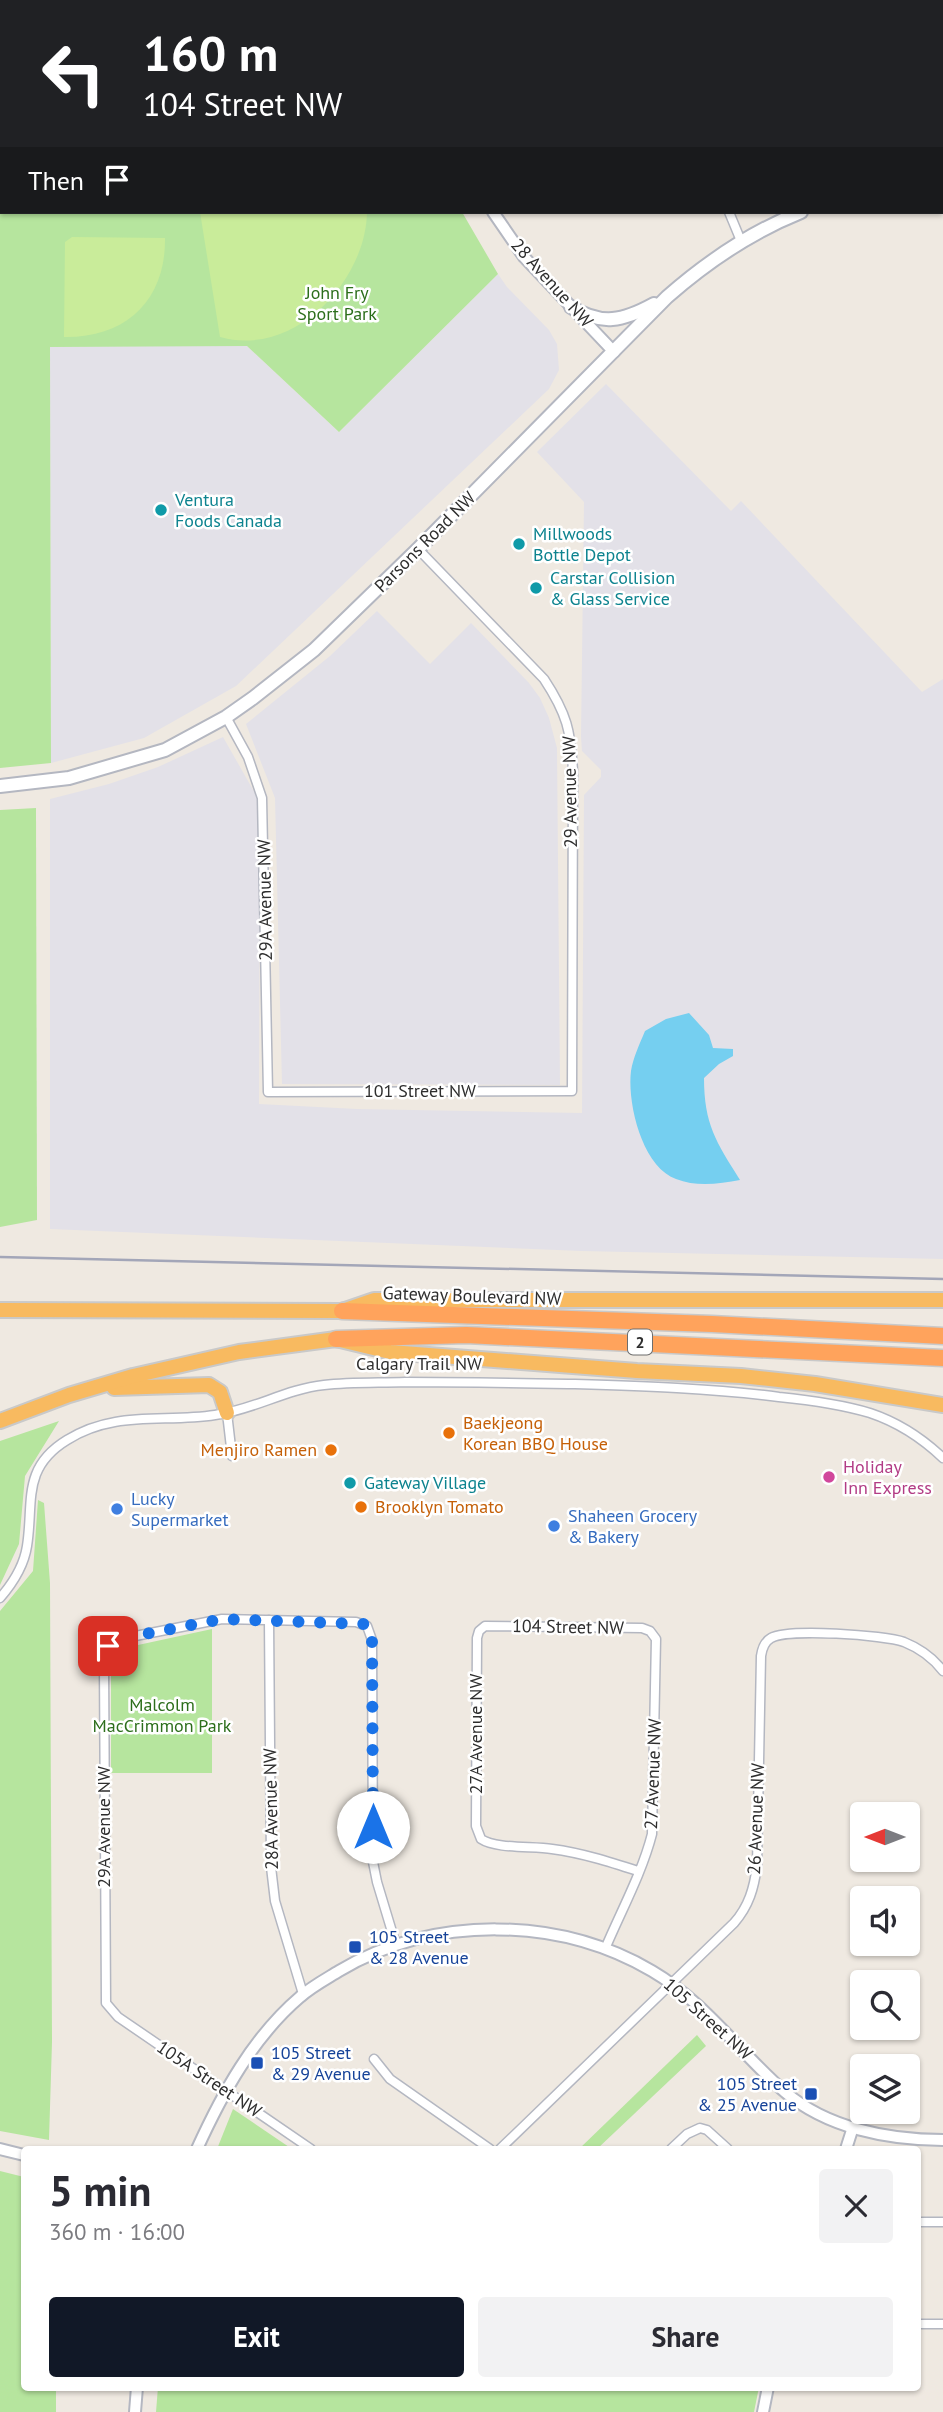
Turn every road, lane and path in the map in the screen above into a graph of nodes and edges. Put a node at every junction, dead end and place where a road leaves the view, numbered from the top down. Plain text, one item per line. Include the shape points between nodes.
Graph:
1 (494, 214) edge
2 (730, 214) edge
3 (797, 214) edge
4 (741, 241) junction
5 (667, 298) junction
6 (571, 307) junction
7 (614, 352) junction
8 (418, 549) junction
9 (226, 717) junction
10 (0, 786) edge
11 (268, 1091) joint
12 (572, 1091) joint
13 (943, 1300) edge
14 (0, 1310) edge
15 (341, 1311) junction
16 (943, 1336) edge
17 (336, 1339) junction
18 (943, 1358) edge
19 (92, 1388) junction
20 (943, 1405) edge
21 (227, 1413) junction
22 (0, 1421) edge
23 (232, 1456) dead end
24 (943, 1458) edge
25 (0, 1598) edge
26 (269, 1620) junction
27 (481, 1628) joint
28 (653, 1634) joint
29 (943, 1671) edge
30 (638, 1871) junction
31 (396, 1945) junction
32 (605, 1949) junction
33 (671, 1983) junction
34 (303, 1994) junction
35 (108, 2007) joint
36 (374, 2059) dead end
37 (226, 2090) junction
38 (853, 2127) junction
39 (943, 2140) edge
40 (198, 2146) edge
41 (308, 2146) edge
42 (486, 2146) edge
43 (503, 2146) edge
44 (674, 2146) edge
45 (725, 2146) edge
46 (847, 2146) edge
47 (0, 2149) edge
48 (21, 2154) edge
49 (921, 2221) edge
50 (943, 2222) edge
51 (921, 2324) edge
52 (943, 2324) edge
53 (137, 2391) edge
54 (767, 2391) edge
55 (135, 2412) edge
56 (763, 2412) edge

1 - 6 street, 28 Avenue NW via 524,257
2 - 4 street
3 - 4 main road, Parsons Road NW
4 - 5 main road, Parsons Road NW
5 - 6 main road via 638,313 610,320
5 - 7 main road, Parsons Road NW
6 - 7 street, 28 Avenue NW
7 - 8 main road, Parsons Road NW
8 - 9 main road, Parsons Road NW via 314,650
8 - 12 street, 29 Avenue NW via 544,679 567,722 573,772
9 - 10 main road, Parsons Road NW via 165,750 69,778
9 - 11 street, 29A Avenue NW via 248,757 262,798
11 - 12 street, 101 Street NW
13 - 15 highway via 374,1300
14 - 15 highway, Gateway Boulevard NW / 2
15 - 16 highway, Gateway Boulevard NW / 2
17 - 18 highway, Calgary Trail NW / 2 via 479,1336
17 - 19 highway, Calgary Trail NW / 2 via 228,1354
17 - 20 highway via 390,1352 766,1379
19 - 21 highway via 209,1385 220,1392
19 - 22 highway, Calgary Trail NW / 2
21 - 23 street
21 - 24 street, Calgary Trail NW via 327,1384 472,1382 684,1388 846,1407 902,1428
21 - 25 street, Calgary Trail NW via 129,1419 93,1428 57,1447 33,1483 26,1551 15,1579
26 - 31 street via 367,1626 372,1640 373,1861
26 - 34 street, 28A Avenue NW via 271,1867 275,1901
26 - 35 street, 29A Avenue NW via 222,1619 120,1639 108,1646 104,1664 104,1993
27 - 28 street, 104 Street NW via 642,1629
27 - 30 street, 27A Avenue NW via 477,1639 476,1826 481,1839 579,1853
28 - 30 street, 27 Avenue NW via 652,1827
29 - 33 street, 26 Avenue NW via 917,1648 882,1637 787,1633 764,1644 757,1866 752,1893 740,1917
30 - 32 street, 27 Avenue NW
31 - 32 street, 105 Street NW via 447,1933 502,1930 562,1936
31 - 34 street, 105 Street NW via 350,1965
32 - 33 street, 105 Street NW
33 - 38 street, 105 Street NW via 786,2093
33 - 43 street, 26 Avenue NW
34 - 37 street, 105 Street NW via 263,2036
35 - 37 street, 105A Street NW
36 - 42 street via 390,2079
37 - 40 street
37 - 41 street, 105A Street NW
38 - 39 street, 105 Street NW via 895,2137
38 - 46 street
44 - 45 street via 700,2128
47 - 48 street
49 - 50 street
51 - 52 street
53 - 55 street
54 - 56 street

